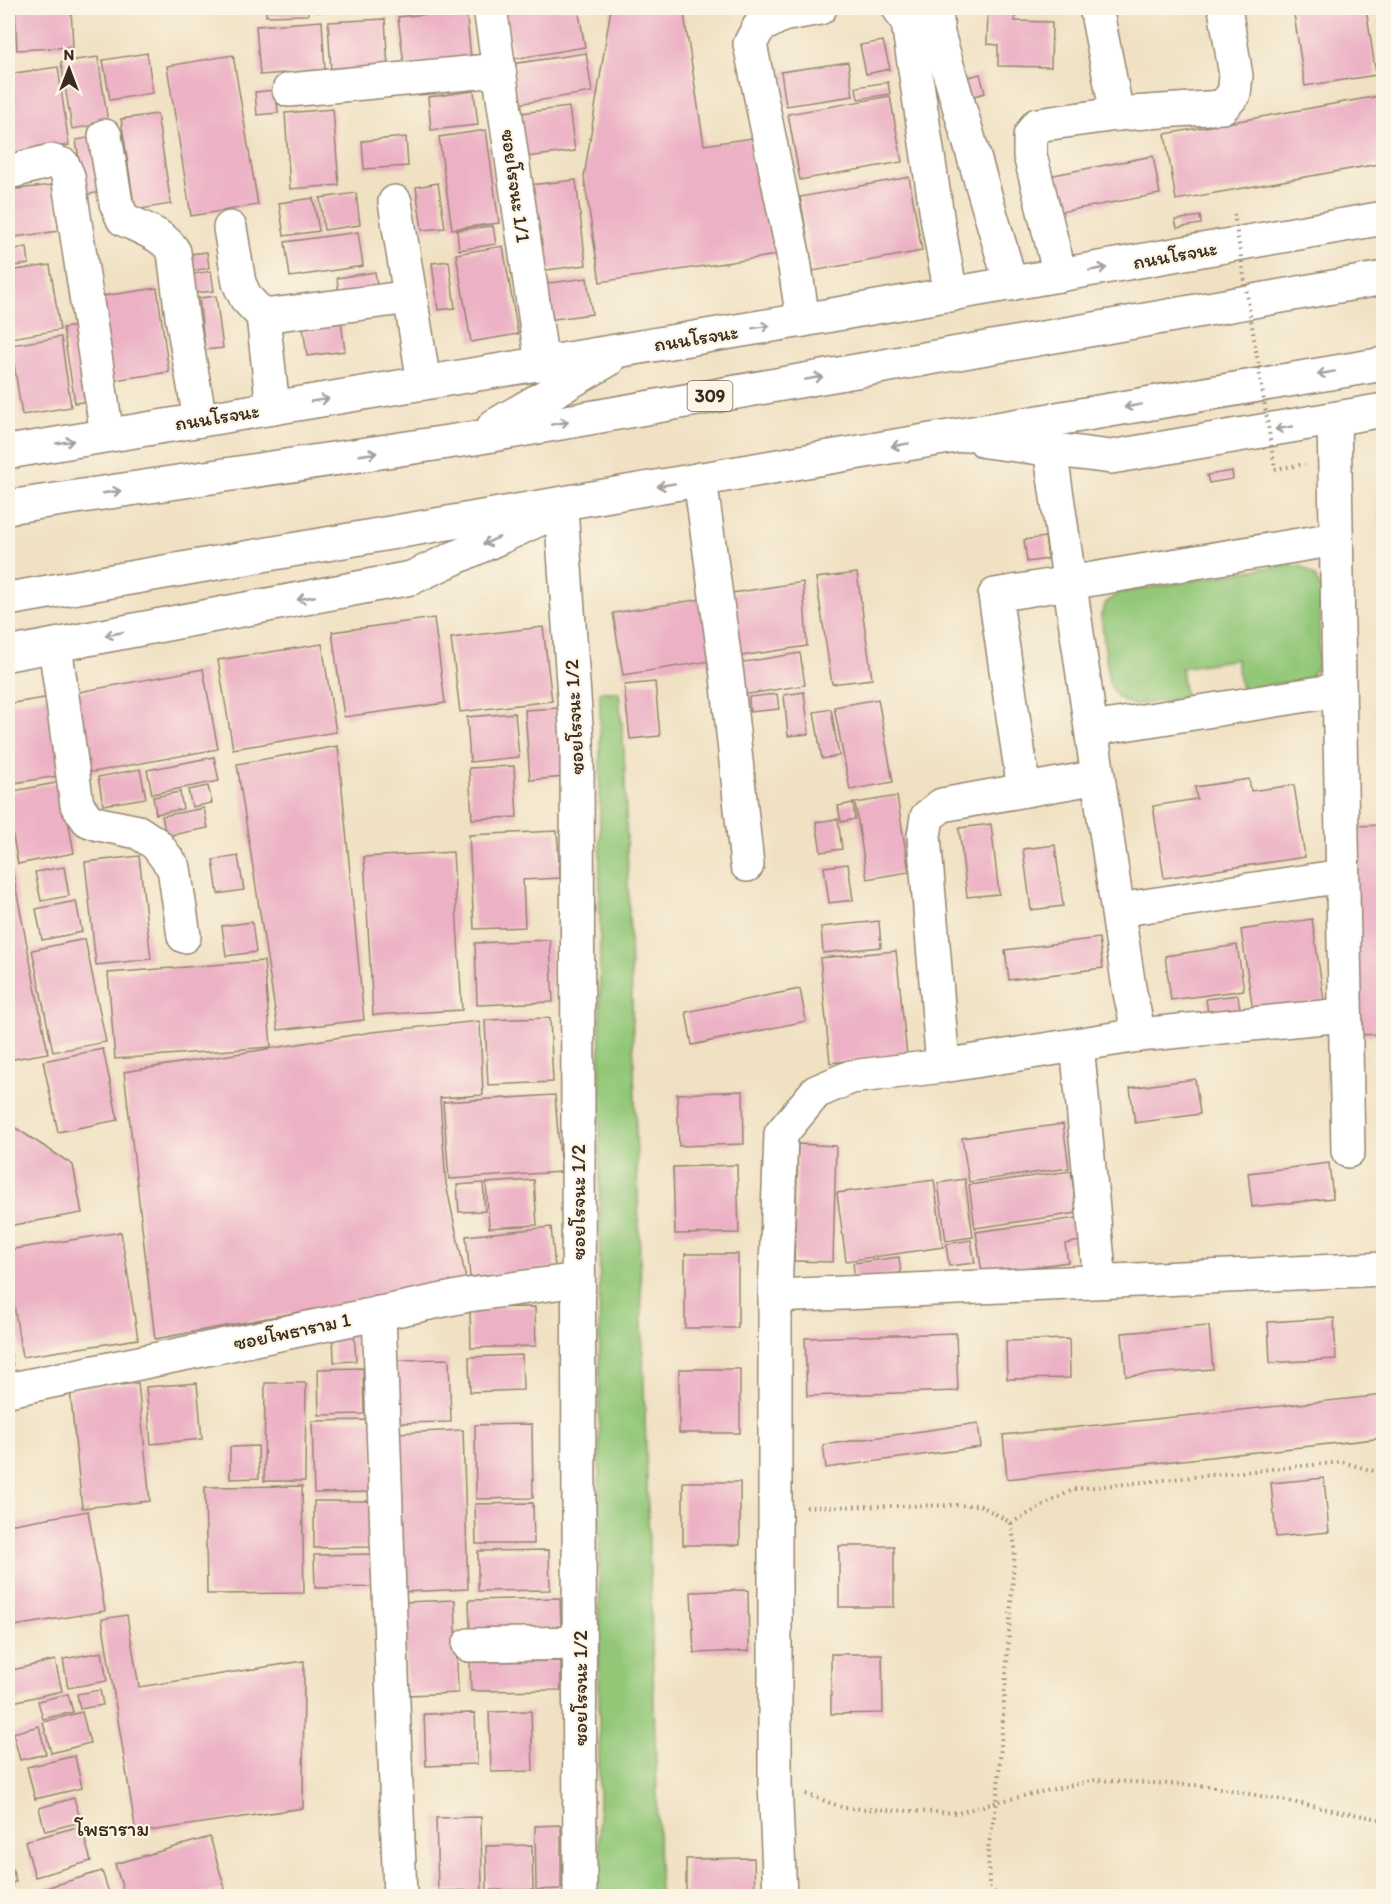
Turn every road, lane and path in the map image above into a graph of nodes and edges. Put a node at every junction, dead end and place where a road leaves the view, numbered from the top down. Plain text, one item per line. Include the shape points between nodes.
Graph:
1 (490, 8) edge
2 (820, 8) edge
3 (899, 8) edge
4 (936, 8) edge
5 (1096, 8) edge
6 (1225, 8) edge
7 (499, 70) junction
8 (289, 90) dead end
9 (1117, 114) junction
10 (105, 136) dead end
11 (9, 172) edge
12 (395, 202) dead end
13 (1234, 214) dead end
14 (1383, 218) edge
15 (230, 228) dead end
16 (1060, 275) junction
17 (1383, 278) edge
18 (1011, 284) junction
19 (951, 295) junction
20 (411, 297) junction
21 (262, 316) junction
22 (803, 320) junction
23 (626, 350) junction
24 (542, 364) junction
25 (1383, 364) edge
26 (424, 383) junction
27 (273, 408) junction
28 (1383, 411) edge
29 (1334, 419) junction
30 (200, 420) junction
31 (107, 435) junction
32 (951, 436) junction
33 (475, 438) junction
34 (1050, 449) junction
35 (8, 452) edge
36 (1305, 464) dead end
37 (700, 479) junction
38 (572, 504) junction
39 (21, 505) edge
40 (1336, 539) junction
41 (1070, 582) junction
42 (8, 599) edge
43 (55, 645) junction
44 (8, 654) edge
45 (1339, 690) junction
46 (1092, 729) junction
47 (1098, 777) junction
48 (1024, 790) junction
49 (747, 865) dead end
50 (1342, 876) junction
51 (1118, 910) junction
52 (184, 936) dead end
53 (1344, 1015) junction
54 (1139, 1035) junction
55 (1077, 1045) junction
56 (943, 1065) junction
57 (1348, 1152) dead end
58 (1383, 1269) edge
59 (578, 1280) junction
60 (1100, 1281) junction
61 (775, 1296) junction
62 (379, 1313) junction
63 (8, 1390) edge
64 (1383, 1474) edge
65 (775, 1507) junction
66 (1011, 1523) junction
67 (579, 1643) junction
68 (469, 1645) dead end
69 (775, 1782) junction
70 (997, 1802) junction
71 (1383, 1820) edge
72 (400, 1896) edge
73 (580, 1896) edge
74 (780, 1896) edge
75 (997, 1896) edge

1 - 7 main road, ซอยโรจนะ 1/1
2 - 22 main road via 782,15 759,27 750,44
3 - 19 main road via 908,23
4 - 18 main road via 939,34
5 - 9 main road
6 - 9 main road via 1236,76 1234,94 1222,107
7 - 8 main road
7 - 24 main road, ซอยโรจนะ 1/1
9 - 16 main road via 1037,125 1030,136 1030,155
10 - 30 main road via 116,203 123,219 169,243 174,252
11 - 31 main road via 51,161 63,165 68,176
12 - 20 main road
13 - 36 path, bridge via 1275,469
16 -> 14 main road, ถนนโรจนะ
15 - 21 main road via 239,283
16 - 18 main road, ถนนโรจนะ
33 -> 17 main road, 309
18 - 19 main road, ถนนโรจนะ
19 - 22 main road, ถนนโรจนะ
20 - 21 main road
20 - 26 main road
21 - 27 main road
23 -> 22 main road, ถนนโรจนะ
23 - 24 main road, ถนนโรจนะ
23 - 33 main road
24 - 26 main road, ถนนโรจนะ
25 -> 32 main road
27 -> 26 main road, ถนนโรจนะ
27 - 30 main road, ถนนโรจนะ
28 - 29 main road
29 -> 34 main road via 1110,457
29 - 40 main road
30 - 31 main road, ถนนโรจนะ
35 -> 31 main road, ถนนโรจนะ
32 - 34 main road
32 -> 37 main road
39 -> 33 main road, 309
34 - 41 main road
37 -> 38 main road
37 - 49 main road
38 - 42 main road
38 -> 43 main road via 411,578
38 - 59 main road, ซอยโรจนะ 1/2 via 577,740
40 - 41 main road
40 - 45 main road
41 - 46 main road
41 - 48 main road via 995,595
43 - 44 main road
43 - 52 main road via 77,805 88,820 138,832 156,844 174,868
45 - 46 main road
45 - 50 main road
46 - 47 main road
47 - 48 main road
47 - 51 main road
48 - 56 main road via 942,805 927,818 924,836
50 - 51 main road
50 - 53 main road
51 - 54 main road
53 - 54 main road
53 - 57 main road
54 - 55 main road
55 - 56 main road
55 - 60 main road
56 - 61 main road via 851,1077 816,1092 782,1134
58 - 60 main road
59 - 62 main road, ซอยโพธาราม 1 via 468,1295
59 - 67 main road, ซอยโรจนะ 1/2
60 - 61 main road
61 - 65 main road
62 - 63 main road, ซอยโพธาราม 1
62 - 72 main road
64 - 66 path via 1342,1462 1074,1489
65 - 66 path via 980,1505
65 - 69 main road
66 - 70 path via 1015,1547
67 - 68 main road
67 - 73 main road, ซอยโรจนะ 1/2
69 - 70 path via 843,1808 958,1813
69 - 74 main road
70 - 71 path via 1095,1780 1209,1786
70 - 75 path via 988,1848 989,1887

